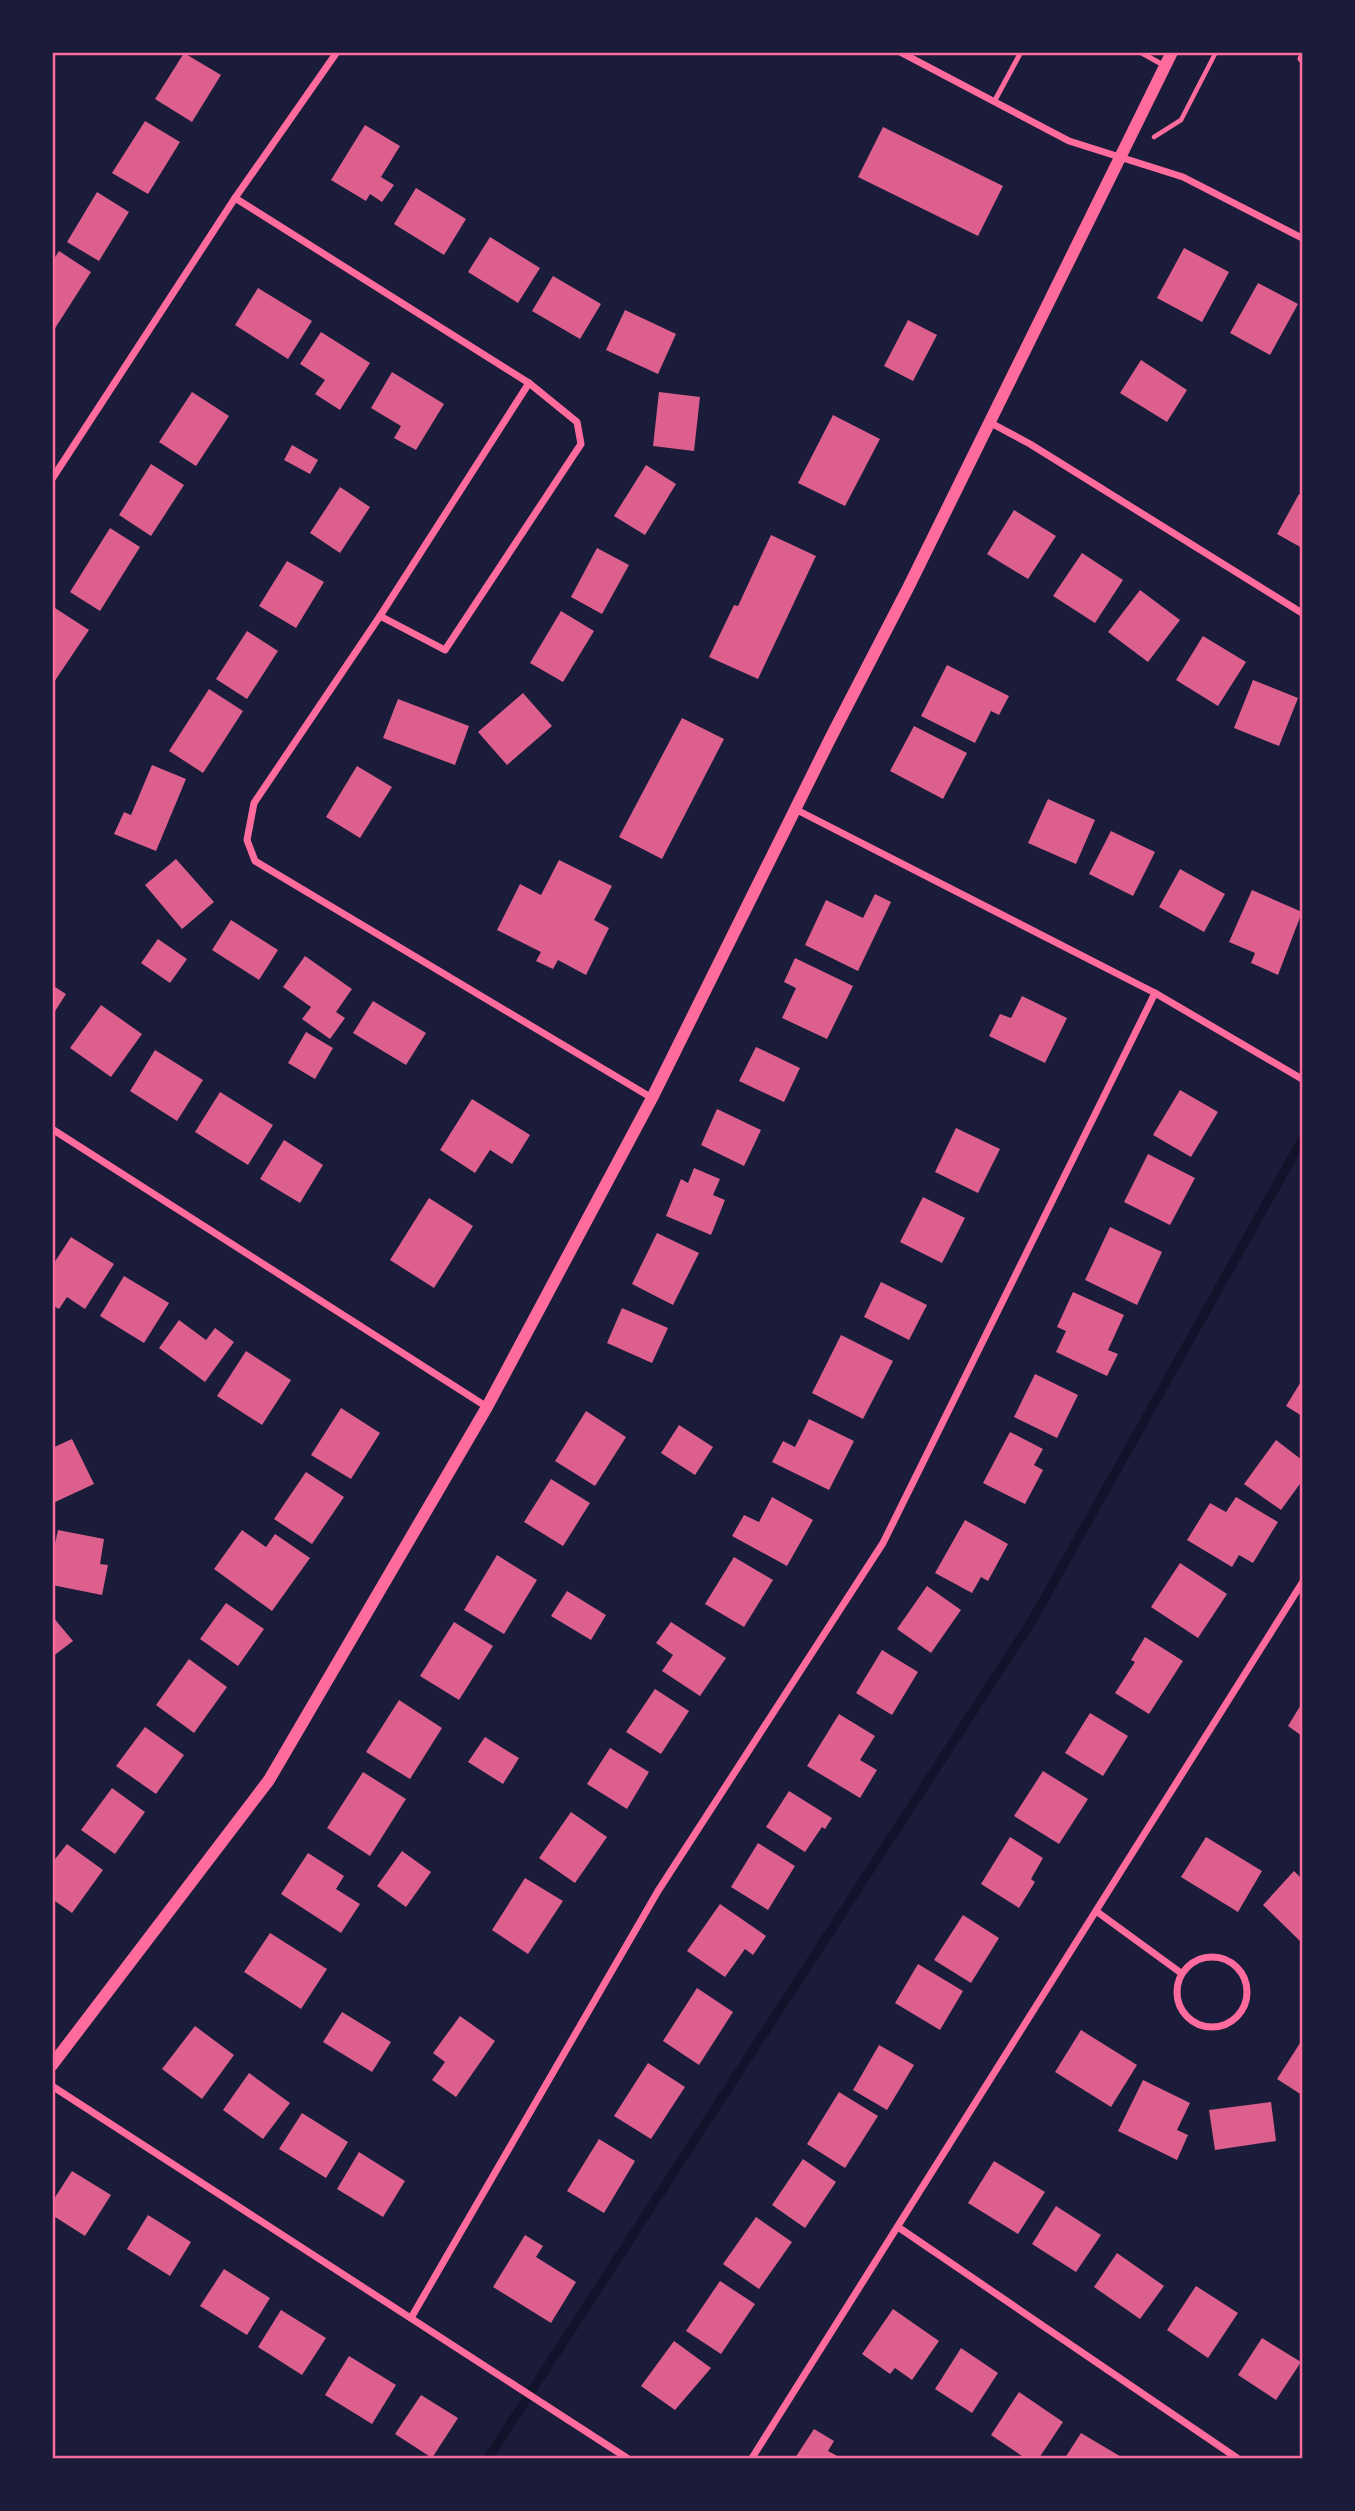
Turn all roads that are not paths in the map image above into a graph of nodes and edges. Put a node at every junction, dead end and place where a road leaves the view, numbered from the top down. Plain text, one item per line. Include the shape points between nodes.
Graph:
1 (337, 52) edge
2 (900, 52) edge
3 (1021, 52) edge
4 (1140, 52) edge
5 (1172, 52) edge
6 (1303, 54) edge
7 (1303, 61) edge
8 (1165, 66) junction
9 (994, 102) junction
10 (1121, 157) junction
11 (235, 198) junction
12 (1303, 238) edge
13 (529, 383) junction
14 (989, 422) junction
15 (52, 479) edge
16 (1303, 613) edge
17 (380, 616) junction
18 (795, 809) junction
19 (1155, 993) junction
20 (1303, 1079) edge
21 (652, 1098) junction
22 (52, 1129) edge
23 (487, 1407) junction
24 (1303, 1583) edge
25 (1096, 1911) junction
26 (1181, 1973) junction
27 (52, 2065) edge
28 (52, 2086) edge
29 (898, 2227) junction
30 (411, 2318) junction
31 (627, 2459) edge
32 (752, 2459) edge
33 (1237, 2459) edge

1 - 11 street
2 - 9 street
3 - 9 lane
4 - 8 lane
5 - 8 street
6 - 7 lane
8 - 10 street
9 - 10 street via 1069,141
10 - 12 street via 1183,177
10 - 14 street
11 - 13 street
11 - 15 street
13 - 17 street
13 - 17 street via 577,422 581,443 445,650
14 - 16 street
14 - 18 street
17 - 21 street via 254,803 247,840 255,861
18 - 19 street
18 - 21 street
19 - 20 street
19 - 30 street via 883,1543 658,1891
21 - 23 street
22 - 23 street
23 - 27 street via 270,1780
24 - 25 street
25 - 26 street
25 - 29 street
26 - 26 street via 1178,2004 1192,2021 1223,2025 1242,2010 1247,1986 1243,1975 1225,1958 1200,1958
28 - 30 street
29 - 32 street
29 - 33 street
30 - 31 street

